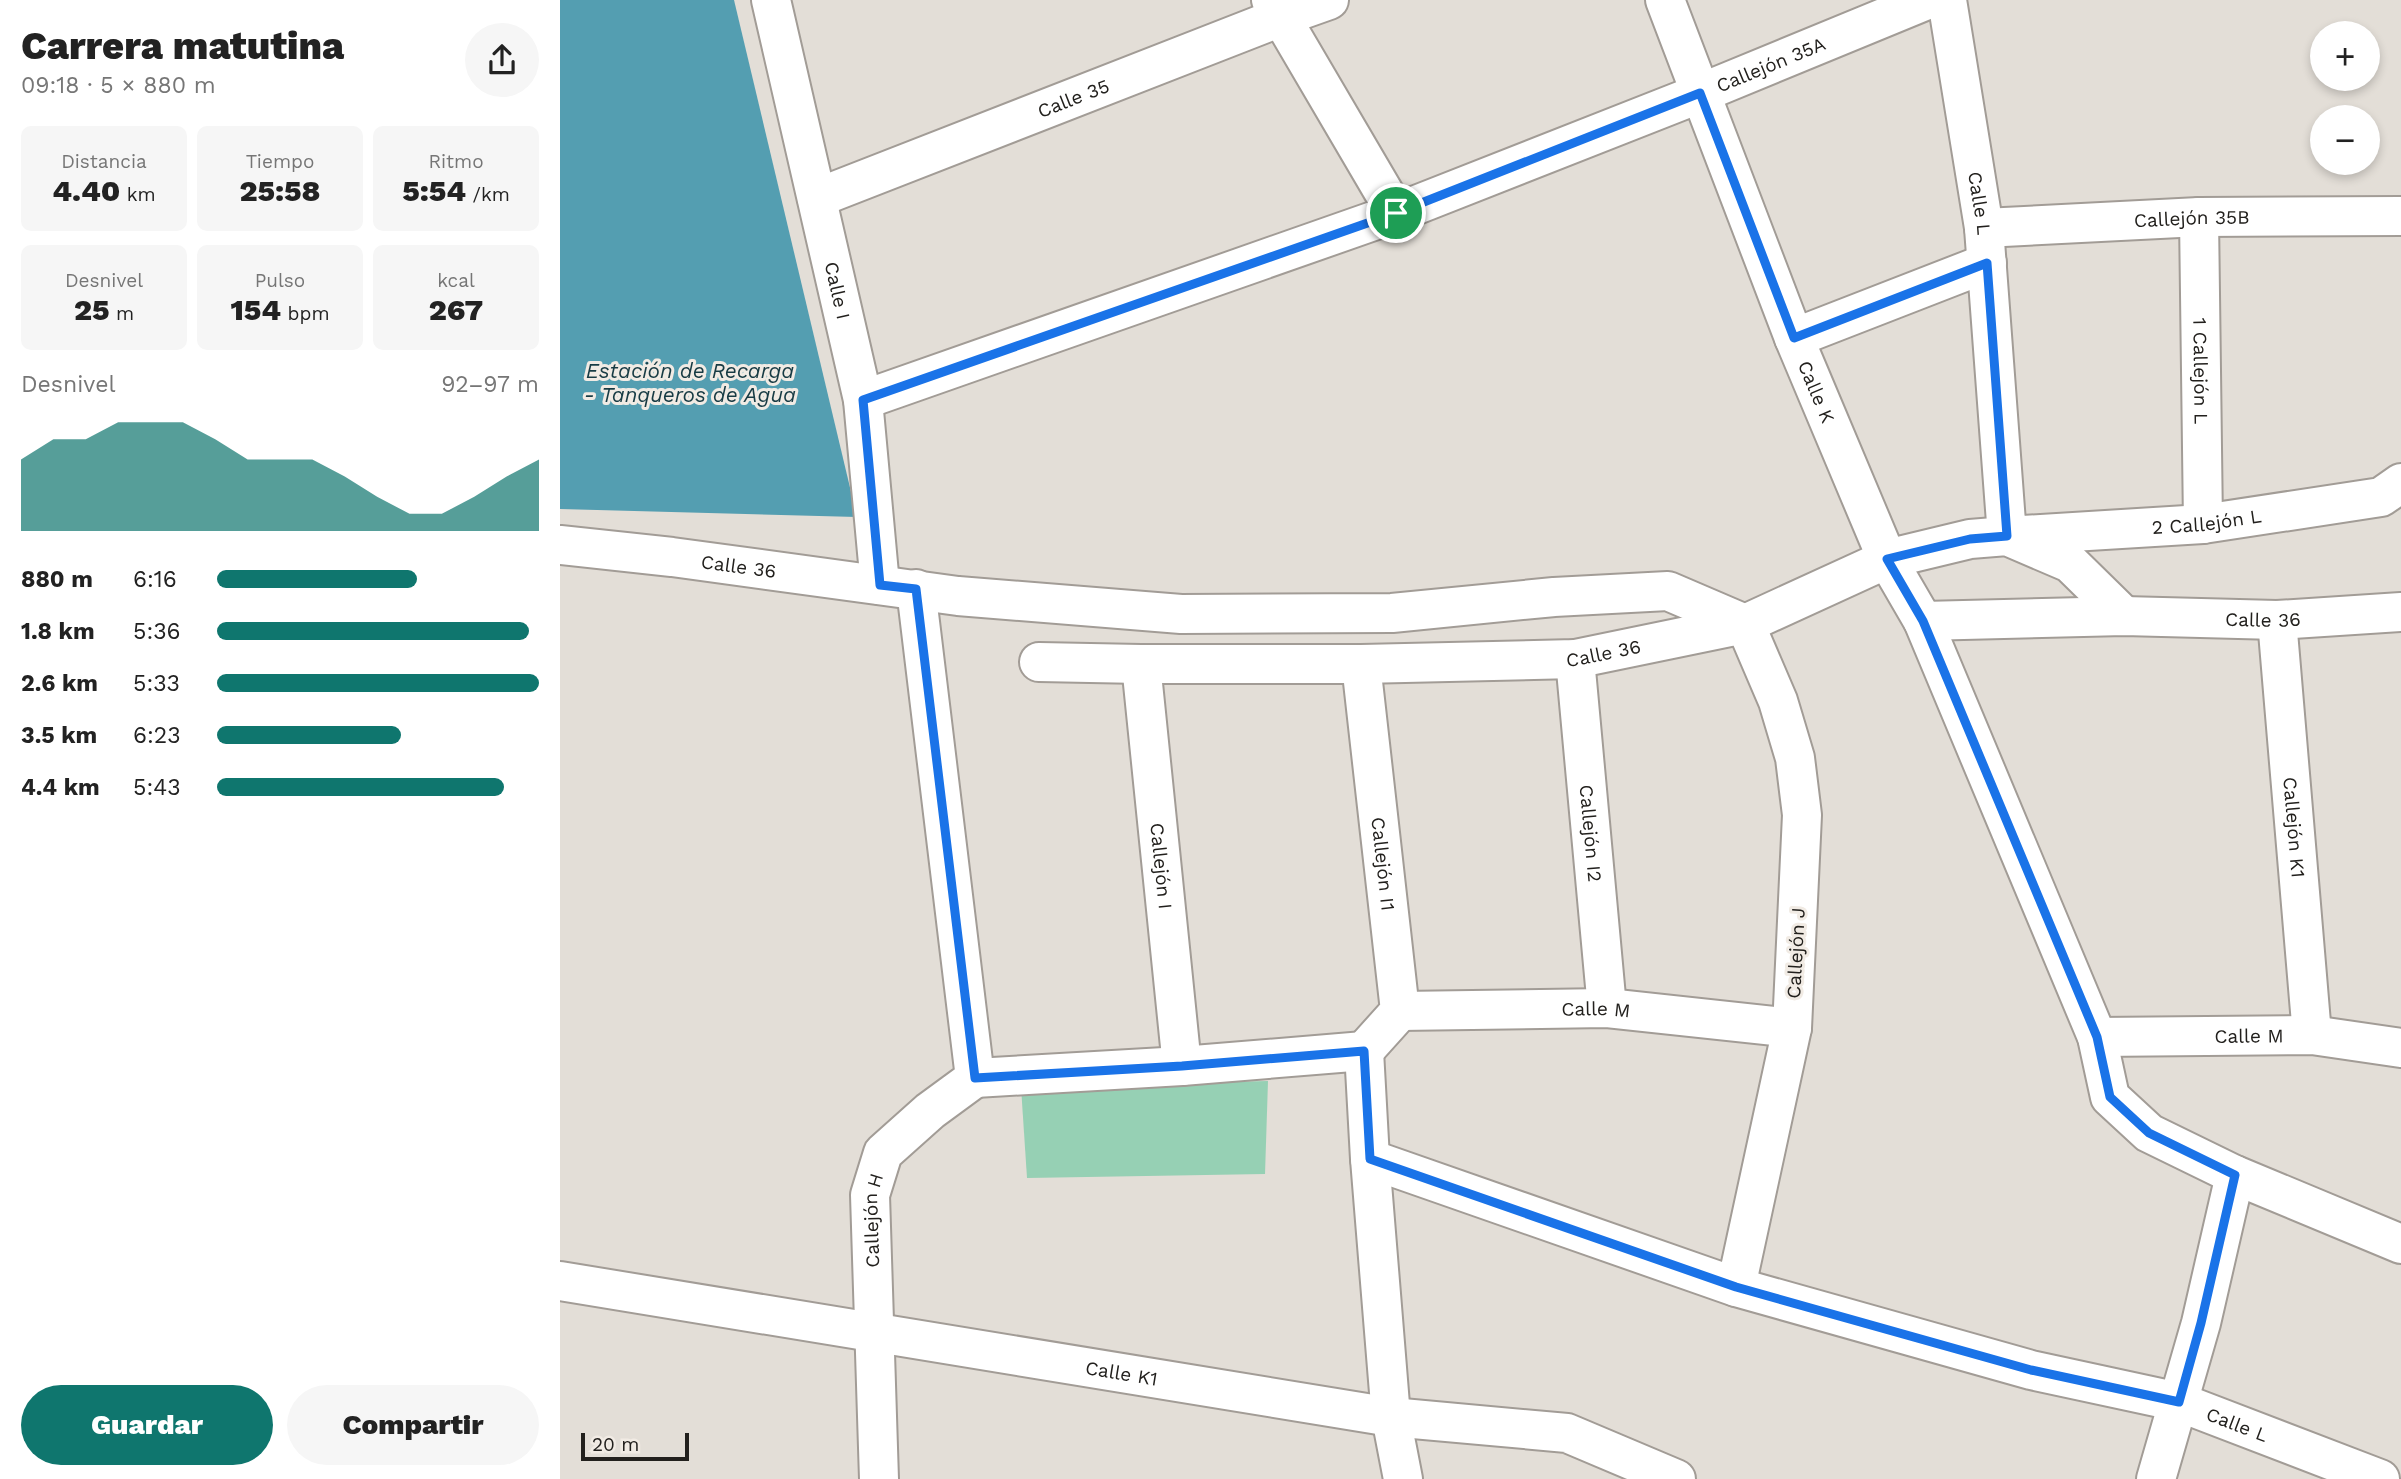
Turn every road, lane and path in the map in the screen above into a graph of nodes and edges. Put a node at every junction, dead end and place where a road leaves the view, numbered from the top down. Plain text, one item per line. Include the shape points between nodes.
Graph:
1 (771, 0) edge
2 (1329, 0) edge
3 (1665, 0) edge
4 (1927, 0) edge
5 (1947, 0) edge
6 (1276, 8) edge
7 (1700, 93) junction
8 (817, 198) junction
9 (1396, 213) junction
10 (2401, 216) edge
11 (2199, 217) junction
12 (1985, 246) junction
13 (1794, 338) junction
14 (863, 400) junction
15 (2401, 483) edge
16 (2203, 524) junction
17 (2007, 536) junction
18 (560, 545) edge
19 (1887, 559) junction
20 (898, 587) junction
21 (2401, 612) edge
22 (2124, 616) junction
23 (2277, 620) junction
24 (1923, 621) junction
25 (1745, 624) junction
26 (1575, 659) junction
27 (1039, 662) dead end
28 (1141, 664) junction
29 (1362, 664) junction
30 (1607, 1008) junction
31 (1400, 1011) junction
32 (1792, 1028) junction
33 (2312, 1035) junction
34 (2097, 1037) junction
35 (2401, 1048) edge
36 (1364, 1051) junction
37 (1182, 1066) junction
38 (975, 1078) junction
39 (1370, 1159) junction
40 (2235, 1175) junction
41 (2401, 1244) edge
42 (560, 1281) edge
43 (1736, 1287) junction
44 (875, 1333) junction
45 (2179, 1402) junction
46 (1391, 1417) junction
47 (879, 1479) edge
48 (1404, 1479) edge
49 (1676, 1479) edge
50 (2156, 1479) edge
51 (2380, 1479) edge

1 - 8 street, Calle I
2 - 6 street, Calle 35
3 - 7 street, Calle K
4 - 7 street, Callejón 35A
5 - 12 street, Calle L
6 - 8 street, Calle 35
6 - 9 street
7 - 9 street, Callejón 35A
7 - 13 street, Calle K
8 - 14 street, Calle I
9 - 14 street, Callejón 35A
10 - 11 street, Callejón 35B
11 - 12 street, Callejón 35B
11 - 16 street, 1 Callejón L
12 - 13 street, Callejón 35B
12 - 17 street, Calle L
13 - 19 street, Calle K
14 - 20 street, Calle I
15 - 16 street, 2 Callejón L via 2381,497
16 - 17 street, 2 Callejón L
17 - 19 street, Calle 36 via 1970,539
17 - 22 street, Calle 36 via 2070,563
18 - 20 street, Calle 36
19 - 24 street, Calle K
19 - 25 street, Calle 36
20 - 25 street, Calle 36 via 1181,614 1392,613 1668,591
20 - 38 street
21 - 23 street, Calle 36
22 - 23 street, Calle 36
22 - 24 street, Calle 36
23 - 33 street, Callejón K1
24 - 34 street, Calle K
25 - 26 street, Calle 36
25 - 32 street, Callejón J via 1778,701 1795,758 1801,804
26 - 29 street, Calle 36
26 - 30 street, Callejón I2
27 - 28 street, Calle 36
28 - 29 street, Calle 36
28 - 37 street, Callejón I
29 - 31 street, Callejón I1
30 - 31 street, Calle M
30 - 32 street, Calle M
31 - 36 street
32 - 43 street, Callejón J
33 - 34 street, Calle M
33 - 35 street, Calle M
34 - 40 street, Calle K via 2110,1097 2149,1133
36 - 37 street
36 - 39 street
37 - 38 street
38 - 44 street, Callejón H via 883,1153 870,1195
39 - 43 street, Calle L
39 - 46 street
40 - 41 street, Calle K
40 - 45 street
42 - 44 street, Calle K1
43 - 45 street, Calle L via 2031,1370
44 - 46 street, Calle K1
44 - 47 street, Callejón H
45 - 50 street
45 - 51 street, Calle L
46 - 48 street
46 - 49 street, Calle K1 via 1567,1433

